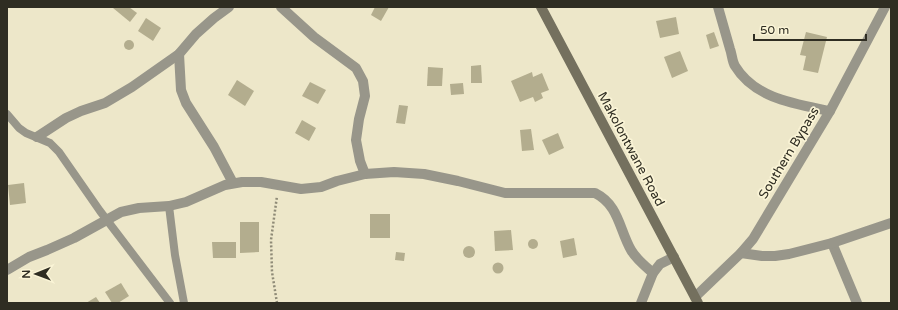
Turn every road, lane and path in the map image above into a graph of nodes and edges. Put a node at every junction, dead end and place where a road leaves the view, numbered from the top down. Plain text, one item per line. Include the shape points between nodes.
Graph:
1 (230, 7) edge
2 (281, 7) edge
3 (541, 7) edge
4 (718, 7) edge
5 (885, 7) edge
6 (179, 54) junction
7 (830, 111) junction
8 (7, 114) edge
9 (37, 137) junction
10 (365, 174) junction
11 (233, 184) junction
12 (279, 186) junction
13 (169, 206) junction
14 (106, 220) junction
15 (891, 223) edge
16 (832, 243) junction
17 (741, 253) junction
18 (674, 257) junction
19 (7, 270) edge
20 (652, 272) junction
21 (696, 300) edge
22 (170, 303) edge
23 (184, 303) edge
24 (277, 303) edge
25 (641, 303) edge
26 (857, 303) edge

1 - 6 street via 196,34
2 - 10 street via 314,37 356,68 364,81 365,96 356,140
3 - 18 main road, Makolontwane Road
4 - 7 street via 735,65 742,75 755,87 771,96
5 - 7 street, Southern Bypass
6 - 9 street via 114,98 66,118
6 - 11 street via 181,90 186,103 214,147
7 - 17 street, Southern Bypass via 753,239
8 - 9 lane via 19,128
9 - 14 lane via 50,143 59,152
10 - 12 street via 321,187 301,189
10 - 20 street via 424,174 505,193 595,193 610,205 631,249
11 - 12 street via 261,182
11 - 13 street
12 - 24 path via 271,240 272,272
13 - 14 street via 139,208 121,212
13 - 23 lane
14 - 19 street
14 - 22 lane
15 - 16 street
16 - 17 street via 776,256
16 - 26 street
17 - 21 street, Southern Bypass
18 - 20 street via 660,264
18 - 21 main road, Makolontwane Road
20 - 25 street

